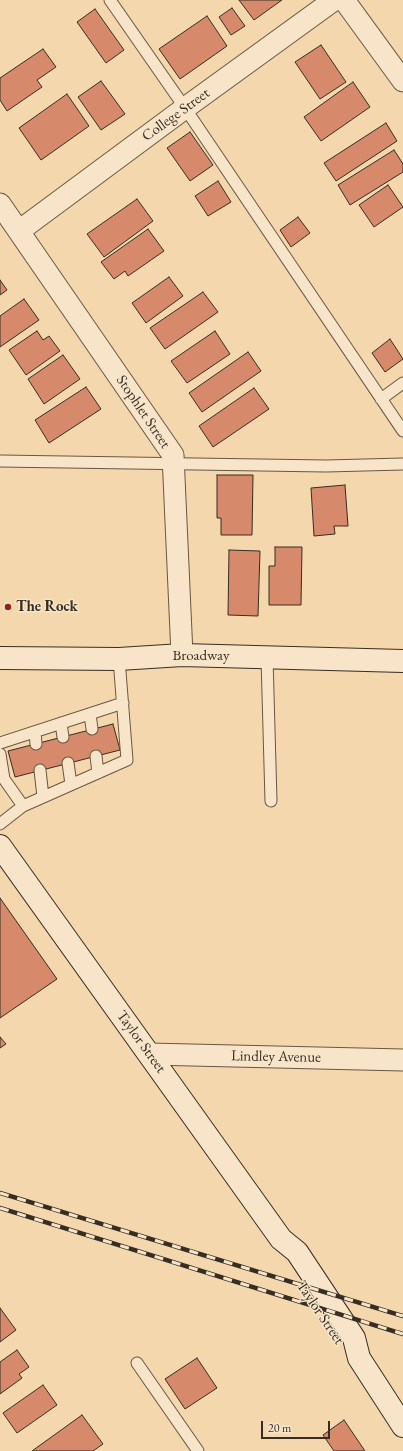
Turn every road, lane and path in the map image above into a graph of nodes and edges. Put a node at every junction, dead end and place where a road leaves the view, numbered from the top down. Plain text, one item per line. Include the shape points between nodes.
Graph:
1 (110, 0) edge
2 (334, 0) edge
3 (344, 0) edge
4 (403, 81) edge
5 (185, 108) junction
6 (0, 204) edge
7 (19, 231) junction
8 (403, 383) edge
9 (381, 399) junction
10 (403, 431) edge
11 (0, 461) edge
12 (174, 464) junction
13 (403, 464) edge
14 (182, 655) junction
15 (0, 658) edge
16 (267, 658) junction
17 (119, 659) junction
18 (403, 661) edge
19 (123, 703) junction
20 (90, 714) junction
21 (61, 723) junction
22 (92, 729) dead end
23 (34, 732) junction
24 (63, 737) dead end
25 (0, 743) edge
26 (36, 744) dead end
27 (0, 754) edge
28 (96, 756) dead end
29 (68, 763) dead end
30 (40, 770) dead end
31 (98, 773) junction
32 (71, 784) junction
33 (43, 797) junction
34 (271, 801) dead end
35 (23, 806) junction
36 (0, 824) edge
37 (0, 846) edge
38 (149, 1054) junction
39 (403, 1060) edge
40 (137, 1363) dead end
41 (403, 1426) edge
42 (198, 1451) edge

1 - 5 lane
2 - 5 street, College Street
3 - 4 street
5 - 7 street, College Street
5 - 9 lane
6 - 7 street, Stophlet Street
7 - 12 street, Stophlet Street via 173,455
8 - 9 lane
9 - 10 lane
11 - 12 lane
12 - 13 lane
12 - 14 street, Stophlet Street
14 - 16 main road, Broadway
14 - 17 main road, Broadway
15 - 17 main road, Broadway
16 - 18 main road, Broadway
16 - 34 lane
17 - 19 lane
19 - 20 lane
19 - 31 lane via 127,760
20 - 21 lane
20 - 22 lane
21 - 23 lane
21 - 24 lane
23 - 25 lane
23 - 26 lane
27 - 35 lane via 4,779
28 - 31 lane
29 - 32 lane
30 - 33 lane
31 - 32 lane
32 - 33 lane
33 - 35 lane
35 - 36 lane
37 - 38 main road, Taylor Street
38 - 39 street, Lindley Avenue
38 - 41 main road, Taylor Street via 281,1239 284,1259 341,1346 359,1358
40 - 42 lane

